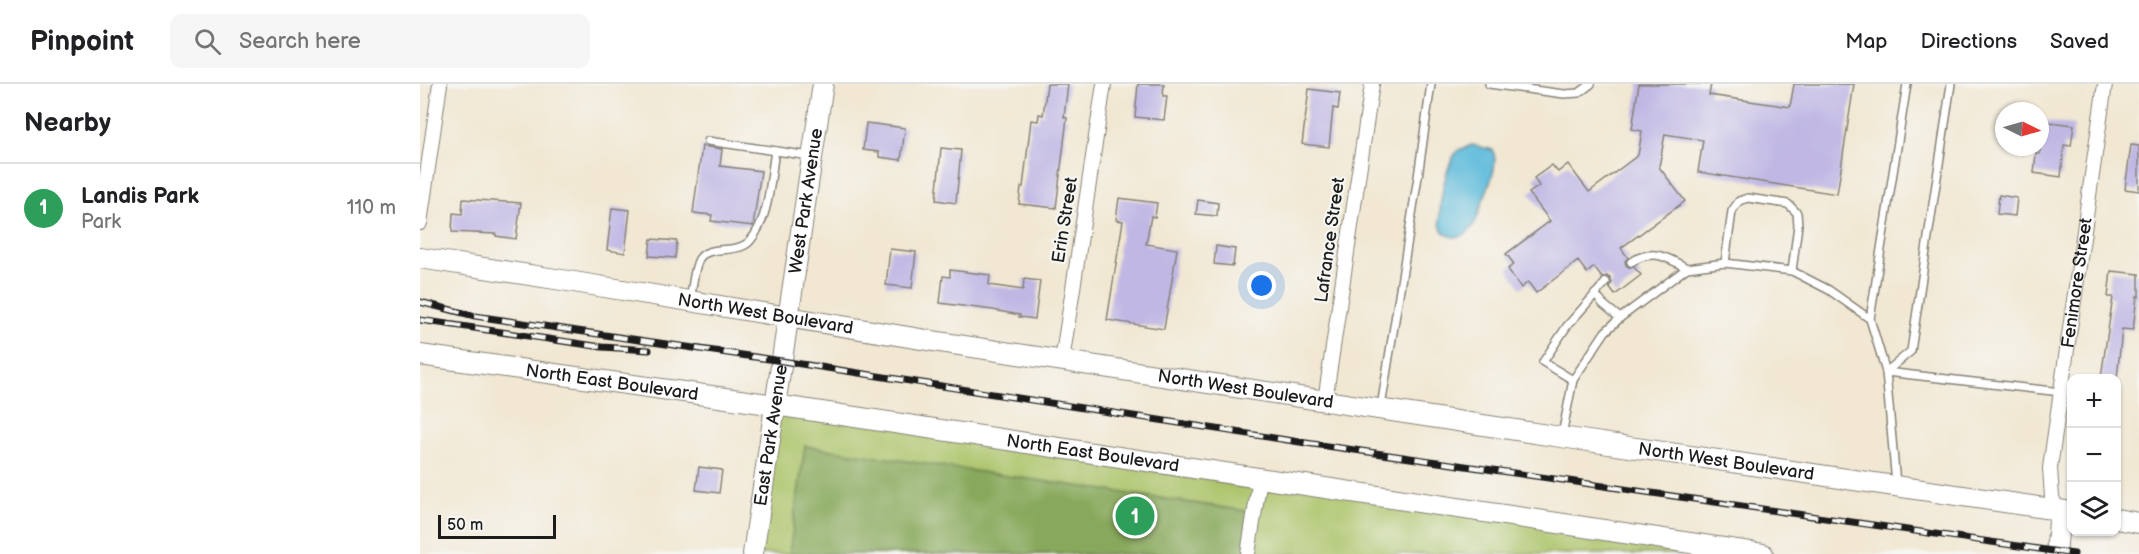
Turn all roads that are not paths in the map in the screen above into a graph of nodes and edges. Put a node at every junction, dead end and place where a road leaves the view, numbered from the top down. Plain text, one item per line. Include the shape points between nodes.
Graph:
1 (440, 84) edge
2 (823, 84) edge
3 (1104, 84) edge
4 (1372, 84) edge
5 (1431, 84) edge
6 (1489, 84) edge
7 (1591, 84) edge
8 (1907, 84) edge
9 (1951, 84) edge
10 (2105, 84) edge
11 (708, 141) dead end
12 (775, 151) junction
13 (812, 157) junction
14 (420, 223) edge
15 (420, 258) edge
16 (1631, 262) dead end
17 (1725, 263) junction
18 (1687, 268) junction
19 (1792, 272) junction
20 (1606, 282) dead end
21 (1595, 294) junction
22 (690, 301) junction
23 (788, 317) junction
24 (1620, 318) junction
25 (1870, 319) junction
26 (420, 355) edge
27 (1062, 361) junction
28 (1886, 372) junction
29 (1573, 380) junction
30 (2061, 392) junction
31 (1325, 401) junction
32 (775, 405) junction
33 (1381, 410) junction
34 (1561, 437) junction
35 (1260, 478) junction
36 (1896, 486) junction
37 (2064, 511) edge
38 (2121, 520) edge
39 (2139, 523) edge
40 (753, 554) edge
41 (1248, 554) edge
42 (1763, 554) edge
43 (2056, 554) edge

1 - 14 street
2 - 13 main road, West Park Avenue
3 - 27 street, Erin Street
4 - 31 street, Lafrance Street
5 - 33 lane
6 - 7 lane via 1564,94 1579,93
8 - 25 lane
9 - 28 lane via 1911,351
10 - 30 street, Fenimore Street
11 - 12 lane
12 - 13 lane
12 - 22 lane via 767,201 756,230 749,242 738,248 704,253
13 - 23 main road, West Park Avenue
15 - 22 main road, North West Boulevard
16 - 18 lane via 1641,256 1660,255
17 - 18 lane
17 - 19 lane
17 - 19 lane via 1732,211 1739,201 1748,198 1788,204 1797,213
18 - 24 lane
19 - 25 lane via 1829,290
20 - 21 lane
21 - 24 lane
21 - 29 lane via 1543,362
22 - 23 main road, North West Boulevard
23 - 27 main road, North West Boulevard
23 - 32 main road, East Park Avenue
24 - 29 lane via 1605,332
25 - 28 lane
26 - 32 main road, North East Boulevard
27 - 31 main road, North West Boulevard
28 - 30 lane
28 - 36 lane
29 - 34 lane
30 - 37 street, Fenimore Street via 2050,468 2052,497
31 - 33 main road, North West Boulevard
32 - 35 main road, North East Boulevard
32 - 40 main road, East Park Avenue
33 - 34 main road, North West Boulevard
34 - 36 main road, North West Boulevard
35 - 41 street
35 - 42 main road, North East Boulevard
36 - 37 main road, North West Boulevard
37 - 43 main road, Fenimore Street
38 - 39 main road

